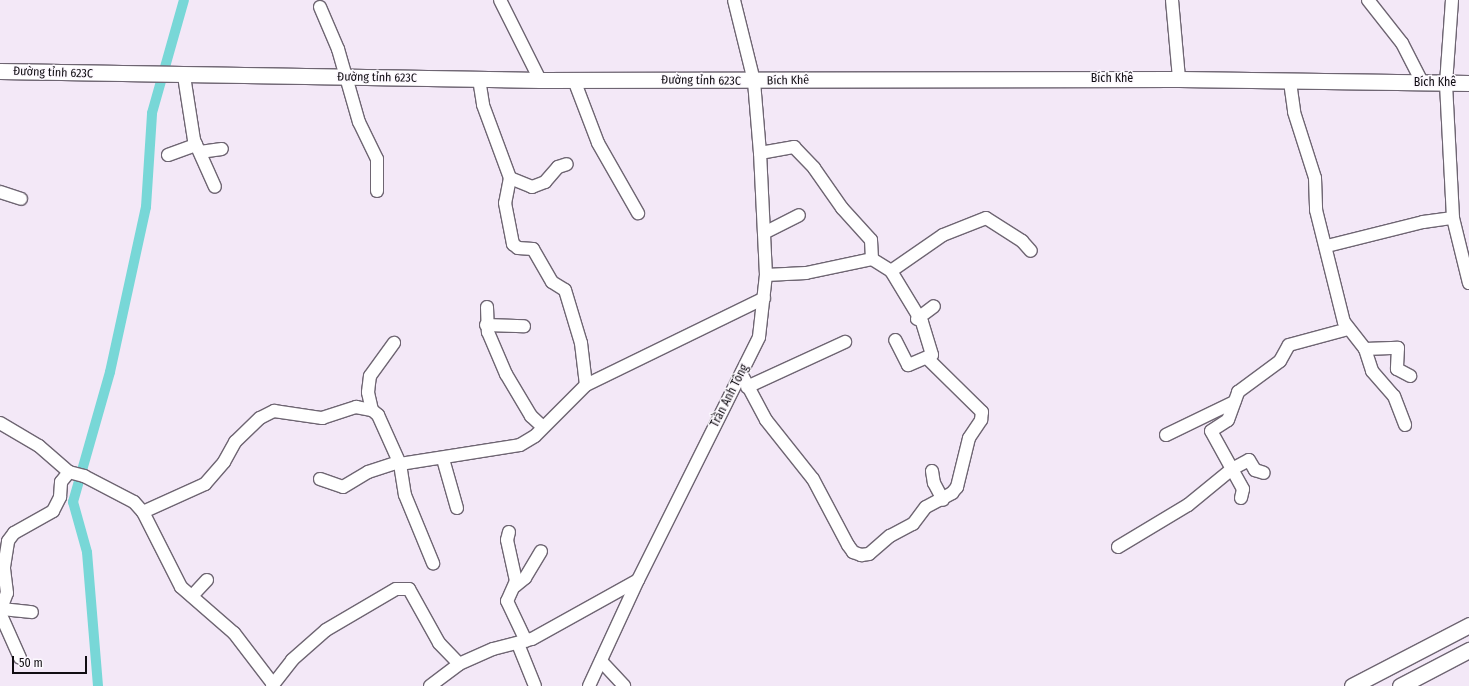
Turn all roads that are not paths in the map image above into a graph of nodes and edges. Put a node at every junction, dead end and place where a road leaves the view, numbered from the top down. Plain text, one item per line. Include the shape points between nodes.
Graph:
1 (500, 0) edge
2 (734, 0) edge
3 (1172, 0) edge
4 (1368, 0) edge
5 (1452, 0) edge
6 (320, 7) dead end
7 (0, 72) edge
8 (184, 76) junction
9 (346, 77) junction
10 (479, 79) junction
11 (1179, 79) junction
12 (540, 80) junction
13 (574, 80) junction
14 (754, 82) junction
15 (1290, 82) junction
16 (1469, 83) edge
17 (1423, 84) junction
18 (1446, 84) junction
19 (198, 148) junction
20 (222, 149) dead end
21 (760, 153) junction
22 (168, 155) dead end
23 (567, 164) dead end
24 (510, 178) junction
25 (215, 187) dead end
26 (377, 191) dead end
27 (0, 192) edge
28 (21, 199) dead end
29 (638, 213) dead end
30 (799, 216) dead end
31 (1453, 218) junction
32 (764, 233) junction
33 (1327, 246) junction
34 (1031, 252) dead end
35 (872, 259) junction
36 (891, 271) junction
37 (766, 275) junction
38 (1469, 283) edge
39 (764, 298) junction
40 (934, 306) dead end
41 (487, 307) dead end
42 (917, 318) junction
43 (486, 325) junction
44 (524, 326) dead end
45 (1348, 329) junction
46 (895, 340) dead end
47 (845, 342) dead end
48 (394, 344) dead end
49 (1365, 349) junction
50 (928, 359) junction
51 (742, 374) junction
52 (1410, 376) dead end
53 (586, 385) junction
54 (747, 387) junction
55 (1234, 402) junction
56 (372, 410) junction
57 (0, 423) edge
58 (1405, 425) dead end
59 (543, 427) junction
60 (1166, 435) dead end
61 (443, 459) junction
62 (398, 464) junction
63 (1232, 469) junction
64 (932, 471) dead end
65 (1264, 473) dead end
66 (76, 474) junction
67 (320, 479) dead end
68 (1241, 498) dead end
69 (944, 500) junction
70 (457, 508) dead end
71 (143, 512) junction
72 (509, 532) dead end
73 (1118, 547) dead end
74 (541, 551) dead end
75 (433, 563) dead end
76 (207, 580) dead end
77 (638, 580) junction
78 (515, 586) junction
79 (192, 596) junction
80 (1, 611) edge
81 (32, 612) dead end
82 (1469, 625) edge
83 (522, 643) junction
84 (1469, 650) edge
85 (20, 658) dead end
86 (601, 661) junction
87 (459, 664) junction
88 (273, 685) edge
89 (430, 686) edge
90 (535, 686) edge
91 (589, 686) edge
92 (624, 686) edge
93 (1352, 686) edge
94 (1400, 686) edge

1 - 12 street
2 - 14 street, Trần Anh Tông
3 - 11 street
4 - 17 street via 1402,43
5 - 18 street
6 - 9 street
7 - 8 main road, Đường tỉnh 623C
8 - 9 main road, Đường tỉnh 623C
8 - 19 street
9 - 10 main road, Đường tỉnh 623C
9 - 26 street via 359,122 377,159
10 - 12 main road, Đường tỉnh 623C
10 - 24 street via 483,105
11 - 14 main road, Bích Khê
11 - 15 main road, Bích Khê
12 - 13 main road, Đường tỉnh 623C
13 - 14 main road, Đường tỉnh 623C
13 - 29 street via 598,143
14 - 21 street, Trần Anh Tông
15 - 17 main road, Bích Khê
15 - 33 street via 1294,112 1315,178 1316,210
16 - 18 main road, Bích Khê
17 - 18 main road, Bích Khê
18 - 31 street
19 - 20 street
19 - 22 street
19 - 25 street
21 - 32 street, Trần Anh Tông
21 - 35 street via 794,147 814,168 842,208 871,240
23 - 24 street via 558,167 546,182 532,187
24 - 53 street via 505,202 513,244 518,248 533,249 552,282 566,290 581,343
27 - 28 street
30 - 32 street
31 - 33 street via 1423,222
31 - 38 street
32 - 37 street, Trần Anh Tông
33 - 45 street
34 - 36 street via 1022,241 986,218 942,235
35 - 36 street
35 - 37 street via 806,273
36 - 42 street
37 - 39 street, Trần Anh Tông
39 - 51 street, Trần Anh Tông via 759,337
39 - 53 street
40 - 42 street
41 - 43 street
42 - 50 street via 922,322 932,355
43 - 44 street
43 - 59 street via 506,374 531,416
45 - 49 street
45 - 55 street via 1289,345 1280,361 1238,392
46 - 50 street via 908,365
47 - 54 street
48 - 56 street via 370,376 368,392
49 - 52 street via 1398,348 1397,369
49 - 58 street via 1372,371 1394,396
50 - 69 street via 982,412 981,420 969,438 957,487
51 - 54 street
51 - 77 street, Trần Anh Tông
53 - 59 street
54 - 69 street via 766,420 813,479 853,552 869,554 890,536 913,524 926,507
55 - 60 street
55 - 63 street via 1228,420 1211,432
56 - 62 street via 378,414
56 - 71 street via 356,407 322,418 274,411 267,413 235,442 224,462 205,484
57 - 66 street via 39,446
59 - 61 street via 520,444
61 - 62 street
61 - 70 street
62 - 67 street via 368,472 343,487
62 - 75 street via 405,495
63 - 65 street via 1249,460 1255,470
63 - 68 street via 1243,489
63 - 73 street via 1188,505
64 - 69 street via 934,483
66 - 71 street via 128,498
66 - 80 street via 61,482 60,497 53,511 14,533 8,540 4,567 7,593
71 - 79 street via 176,579
72 - 78 street via 507,540
74 - 78 street via 525,578
76 - 79 street
77 - 83 street
77 - 86 street, Trần Anh Tông
78 - 83 street via 508,601
79 - 88 street via 234,633
80 - 81 street
80 - 85 street
82 - 93 main road
83 - 87 street via 493,649
83 - 90 street
84 - 94 main road
86 - 91 street, Trần Anh Tông
86 - 92 street
87 - 88 street via 439,643 409,589 401,588 381,595 326,630 292,660
87 - 89 street

